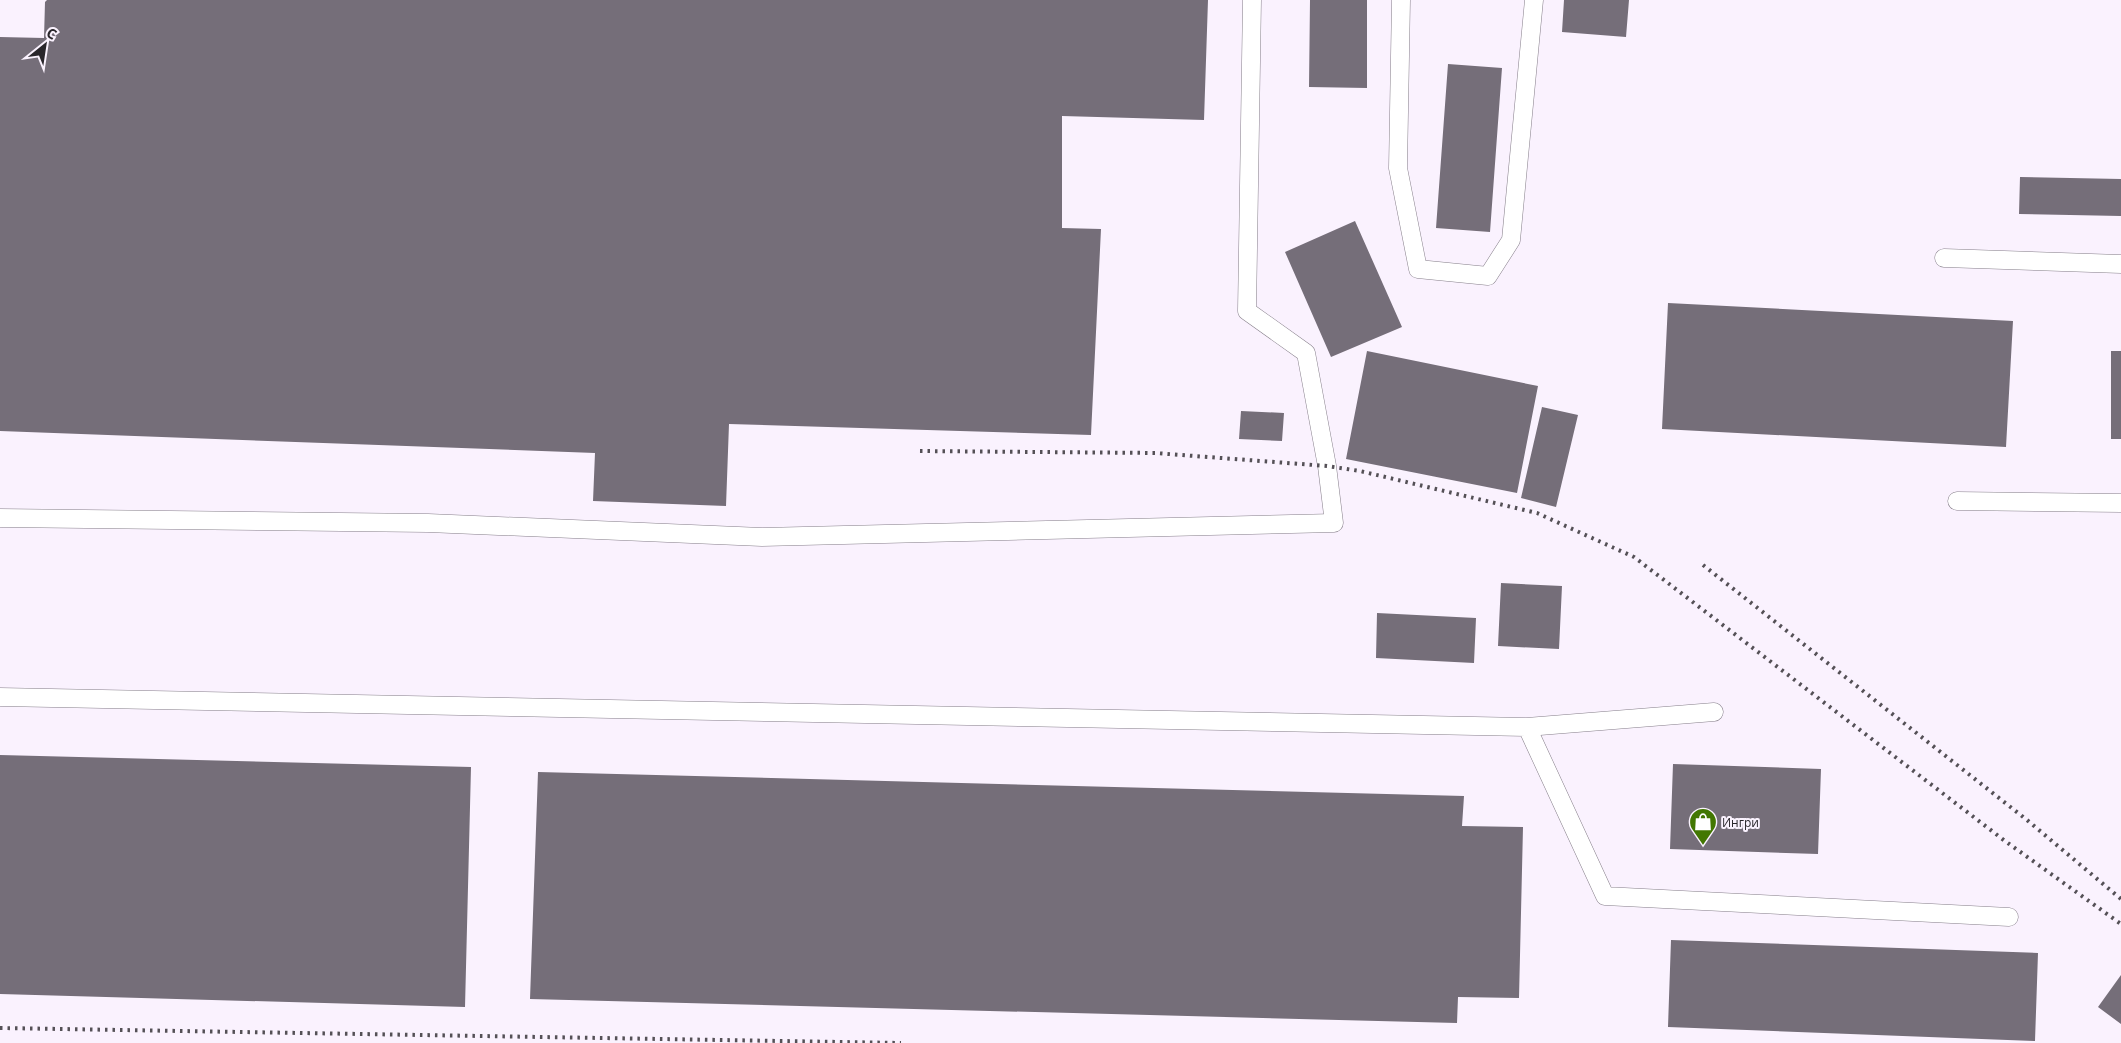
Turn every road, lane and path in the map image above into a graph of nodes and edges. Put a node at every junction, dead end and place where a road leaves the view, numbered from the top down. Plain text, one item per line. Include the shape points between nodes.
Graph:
1 (1252, 0) edge
2 (1401, 0) edge
3 (1534, 0) edge
4 (1944, 258) dead end
5 (2121, 264) edge
6 (1957, 501) dead end
7 (2121, 503) edge
8 (0, 518) edge
9 (0, 697) edge
10 (1714, 712) dead end
11 (1527, 727) junction
12 (2009, 917) dead end

1 - 8 lane via 1247,311 1306,353 1334,523 762,537 428,523
2 - 3 lane via 1398,168 1418,269 1488,276 1511,240
4 - 5 lane
6 - 7 lane
9 - 11 lane
10 - 11 lane
11 - 12 lane via 1605,896

